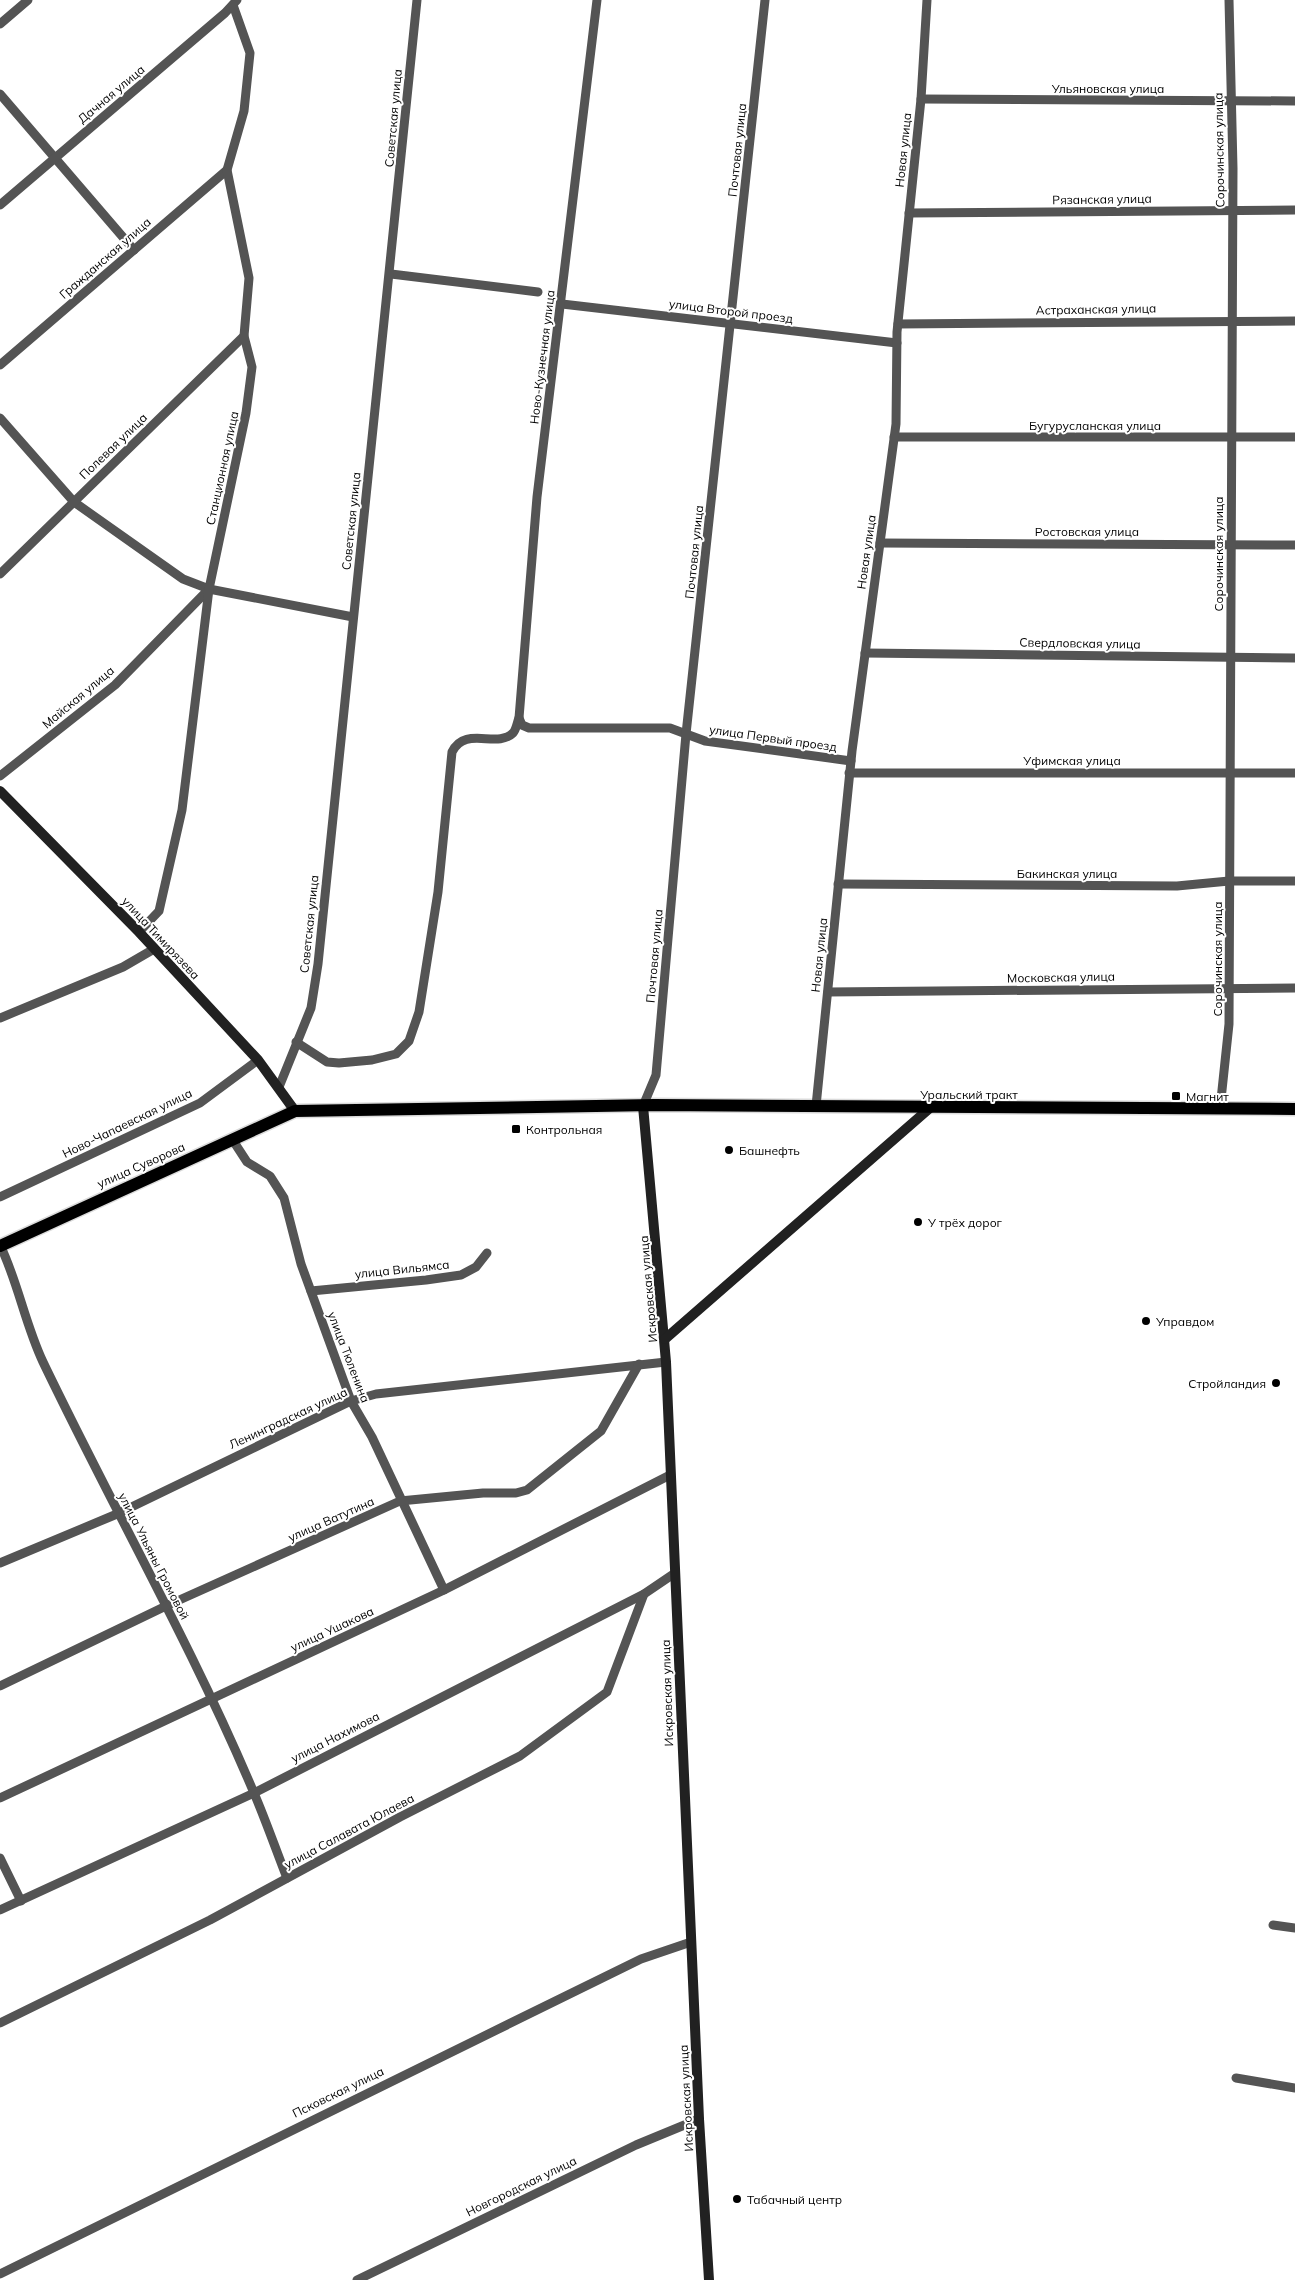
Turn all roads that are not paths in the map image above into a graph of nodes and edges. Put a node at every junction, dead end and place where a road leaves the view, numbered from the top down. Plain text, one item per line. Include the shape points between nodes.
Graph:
1 (28, 0) edge
2 (417, 0) edge
3 (597, 0) edge
4 (765, 0) edge
5 (927, 0) edge
6 (1229, 0) edge
7 (235, 2) edge
8 (0, 24) edge
9 (0, 94) edge
10 (921, 99) junction
11 (1231, 101) junction
12 (1295, 101) edge
13 (55, 158) junction
14 (227, 170) junction
15 (0, 205) edge
16 (1232, 210) junction
17 (1295, 210) edge
18 (909, 213) junction
19 (134, 250) junction
20 (391, 274) junction
21 (538, 292) dead end
22 (562, 304) junction
23 (1232, 321) junction
24 (1295, 321) edge
25 (732, 324) junction
26 (898, 324) junction
27 (244, 336) junction
28 (897, 343) junction
29 (0, 365) edge
30 (0, 418) edge
31 (894, 437) junction
32 (1295, 437) edge
33 (1231, 438) junction
34 (74, 502) junction
35 (880, 543) junction
36 (1230, 544) junction
37 (1295, 544) edge
38 (0, 574) edge
39 (209, 589) junction
40 (352, 616) junction
41 (865, 654) junction
42 (1230, 657) junction
43 (1295, 658) edge
44 (519, 718) junction
45 (686, 734) junction
46 (851, 761) junction
47 (849, 773) junction
48 (1230, 773) junction
49 (1295, 773) edge
50 (0, 776) edge
51 (0, 791) edge
52 (1229, 881) junction
53 (1295, 881) edge
54 (838, 884) junction
55 (138, 932) junction
56 (154, 949) junction
57 (1229, 987) junction
58 (1295, 988) edge
59 (828, 992) junction
60 (0, 1018) edge
61 (296, 1042) junction
62 (258, 1060) junction
63 (279, 1087) junction
64 (643, 1106) junction
65 (816, 1106) junction
66 (931, 1107) junction
67 (1220, 1108) junction
68 (1295, 1109) edge
69 (295, 1111) junction
70 (232, 1139) junction
71 (0, 1197) edge
72 (0, 1245) edge
73 (487, 1253) dead end
74 (311, 1291) junction
75 (665, 1339) junction
76 (666, 1362) junction
77 (639, 1364) junction
78 (351, 1401) junction
79 (670, 1475) junction
80 (400, 1501) junction
81 (117, 1514) junction
82 (0, 1563) edge
83 (675, 1573) junction
84 (444, 1590) junction
85 (644, 1594) junction
86 (166, 1606) junction
87 (0, 1686) edge
88 (211, 1700) junction
89 (254, 1793) junction
90 (0, 1798) edge
91 (0, 1858) edge
92 (287, 1878) junction
93 (21, 1901) junction
94 (0, 1910) edge
95 (1273, 1925) dead end
96 (1295, 1928) edge
97 (691, 1942) junction
98 (0, 2023) edge
99 (1236, 2078) dead end
100 (1295, 2088) edge
101 (699, 2119) junction
102 (0, 2274) edge
103 (357, 2280) edge
104 (709, 2280) edge

1 - 8 street
2 - 20 street, Советская улица
3 - 22 street, Ново-Кузнечная улица
4 - 25 street, Почтовая улица
5 - 10 street, Новая улица
6 - 11 street, Сорочинская улица
7 - 13 street, Дачная улица
7 - 14 street, Станционная улица via 250,53 244,110
9 - 13 street
10 - 11 street, Ульяновская улица
10 - 18 street, Новая улица
11 - 12 street, Ульяновская улица
11 - 16 street, Сорочинская улица
13 - 15 street, Дачная улица
13 - 19 street
14 - 19 street, Гражданская улица
14 - 27 street, Станционная улица via 249,278
16 - 17 street, Рязанская улица
16 - 18 street, Рязанская улица
16 - 23 street, Сорочинская улица
18 - 26 street, Новая улица
19 - 29 street, Гражданская улица
20 - 21 street
20 - 40 street, Советская улица
22 - 25 street, улица Второй проезд
22 - 44 street, Ново-Кузнечная улица via 537,497
23 - 24 street, Астраханская улица
23 - 26 street, Астраханская улица
23 - 33 street, Сорочинская улица
25 - 28 street, улица Второй проезд
25 - 45 street, Почтовая улица
26 - 28 street, Новая улица
27 - 34 street, Полевая улица
27 - 39 street, Станционная улица via 252,367 246,412
28 - 31 street, Новая улица
30 - 34 street
31 - 33 street, Бугурусланская улица
31 - 35 street, Новая улица
32 - 33 street, Бугурусланская улица
33 - 36 street, Сорочинская улица
34 - 38 street, Полевая улица
34 - 39 street via 183,579
35 - 36 street, Ростовская улица
35 - 41 street, Новая улица
36 - 37 street, Ростовская улица
36 - 42 street, Сорочинская улица
39 - 40 street
39 - 50 street, Майская улица via 115,685
39 - 55 street, Станционная улица via 182,810 159,911
40 - 61 street, Советская улица via 318,964 311,1008
41 - 42 street, Свердловская улица
41 - 46 street, Новая улица
42 - 43 street, Свердловская улица
42 - 48 street, Сорочинская улица
44 - 45 street, улица Первый проезд via 522,725 529,728 670,728
44 - 61 street via 514,732 505,738 464,739 452,752 436,902 419,1012 409,1041 396,1054 339,1063 327,1062
45 - 46 street, улица Первый проезд via 705,741
45 - 64 street, Почтовая улица via 656,1075
46 - 47 street, Новая улица
47 - 48 street, Уфимская улица
47 - 54 street, Новая улица
48 - 49 street, Уфимская улица
48 - 52 street, Сорочинская улица
51 - 55 main road, улица Тимирязева
52 - 53 street, Бакинская улица
52 - 54 street, Бакинская улица via 1178,886
52 - 57 street, Сорочинская улица
54 - 59 street, Новая улица
55 - 56 main road, улица Тимирязева
56 - 60 street via 123,967
56 - 62 main road, улица Тимирязева
57 - 58 street, Московская улица
57 - 59 street, Московская улица
57 - 67 street, Сорочинская улица via 1229,1024
59 - 65 street, Новая улица
61 - 63 street, Советская улица
62 - 63 main road, улица Тимирязева
62 - 71 street, Ново-Чапаевская улица via 200,1103
63 - 69 main road, улица Тимирязева
64 - 65 main road, Уральский тракт
64 - 69 main road, Уральский тракт
64 - 75 main road, Искровская улица
65 - 66 main road, Уральский тракт
66 - 67 main road, Уральский тракт
66 - 75 main road
67 - 68 main road, Уральский тракт
69 - 70 main road, улица Суворова
70 - 72 main road, улица Суворова
70 - 74 street, улица Тюленина via 246,1162 270,1176 284,1198
72 - 81 street, улица Ульяны Громовой via 42,1359
73 - 74 street, улица Вильямса via 476,1267 461,1275
74 - 78 street, улица Тюленина
75 - 76 main road, Искровская улица
76 - 77 street, Ленинградская улица
76 - 79 main road, Искровская улица
77 - 78 street, Ленинградская улица via 376,1394
77 - 80 street, улица Ватутина via 601,1431 527,1490
78 - 80 street, улица Тюленина via 372,1437
78 - 81 street, Ленинградская улица
79 - 83 main road, Искровская улица
79 - 84 street, улица Ушакова
80 - 84 street, улица Тюленина
80 - 86 street, улица Ватутина
81 - 82 street, Ленинградская улица
81 - 86 street, улица Ульяны Громовой
83 - 85 street, улица Нахимова
83 - 97 main road, Искровская улица
84 - 88 street, улица Ушакова
85 - 89 street, улица Нахимова
85 - 92 street, улица Салавата Юлаева via 607,1692 520,1756
86 - 87 street, улица Ватутина
86 - 88 street, улица Ульяны Громовой
88 - 89 street, улица Ульяны Громовой
88 - 90 street, улица Ушакова
89 - 92 street, улица Ульяны Громовой
89 - 93 street, улица Нахимова
91 - 93 street
92 - 98 street, улица Салавата Юлаева via 210,1920
93 - 94 street, улица Нахимова
95 - 96 street
97 - 101 main road, Искровская улица
97 - 102 street, Псковская улица via 641,1959
99 - 100 street
101 - 103 street, Новгородская улица via 636,2145
101 - 104 main road, Искровская улица

